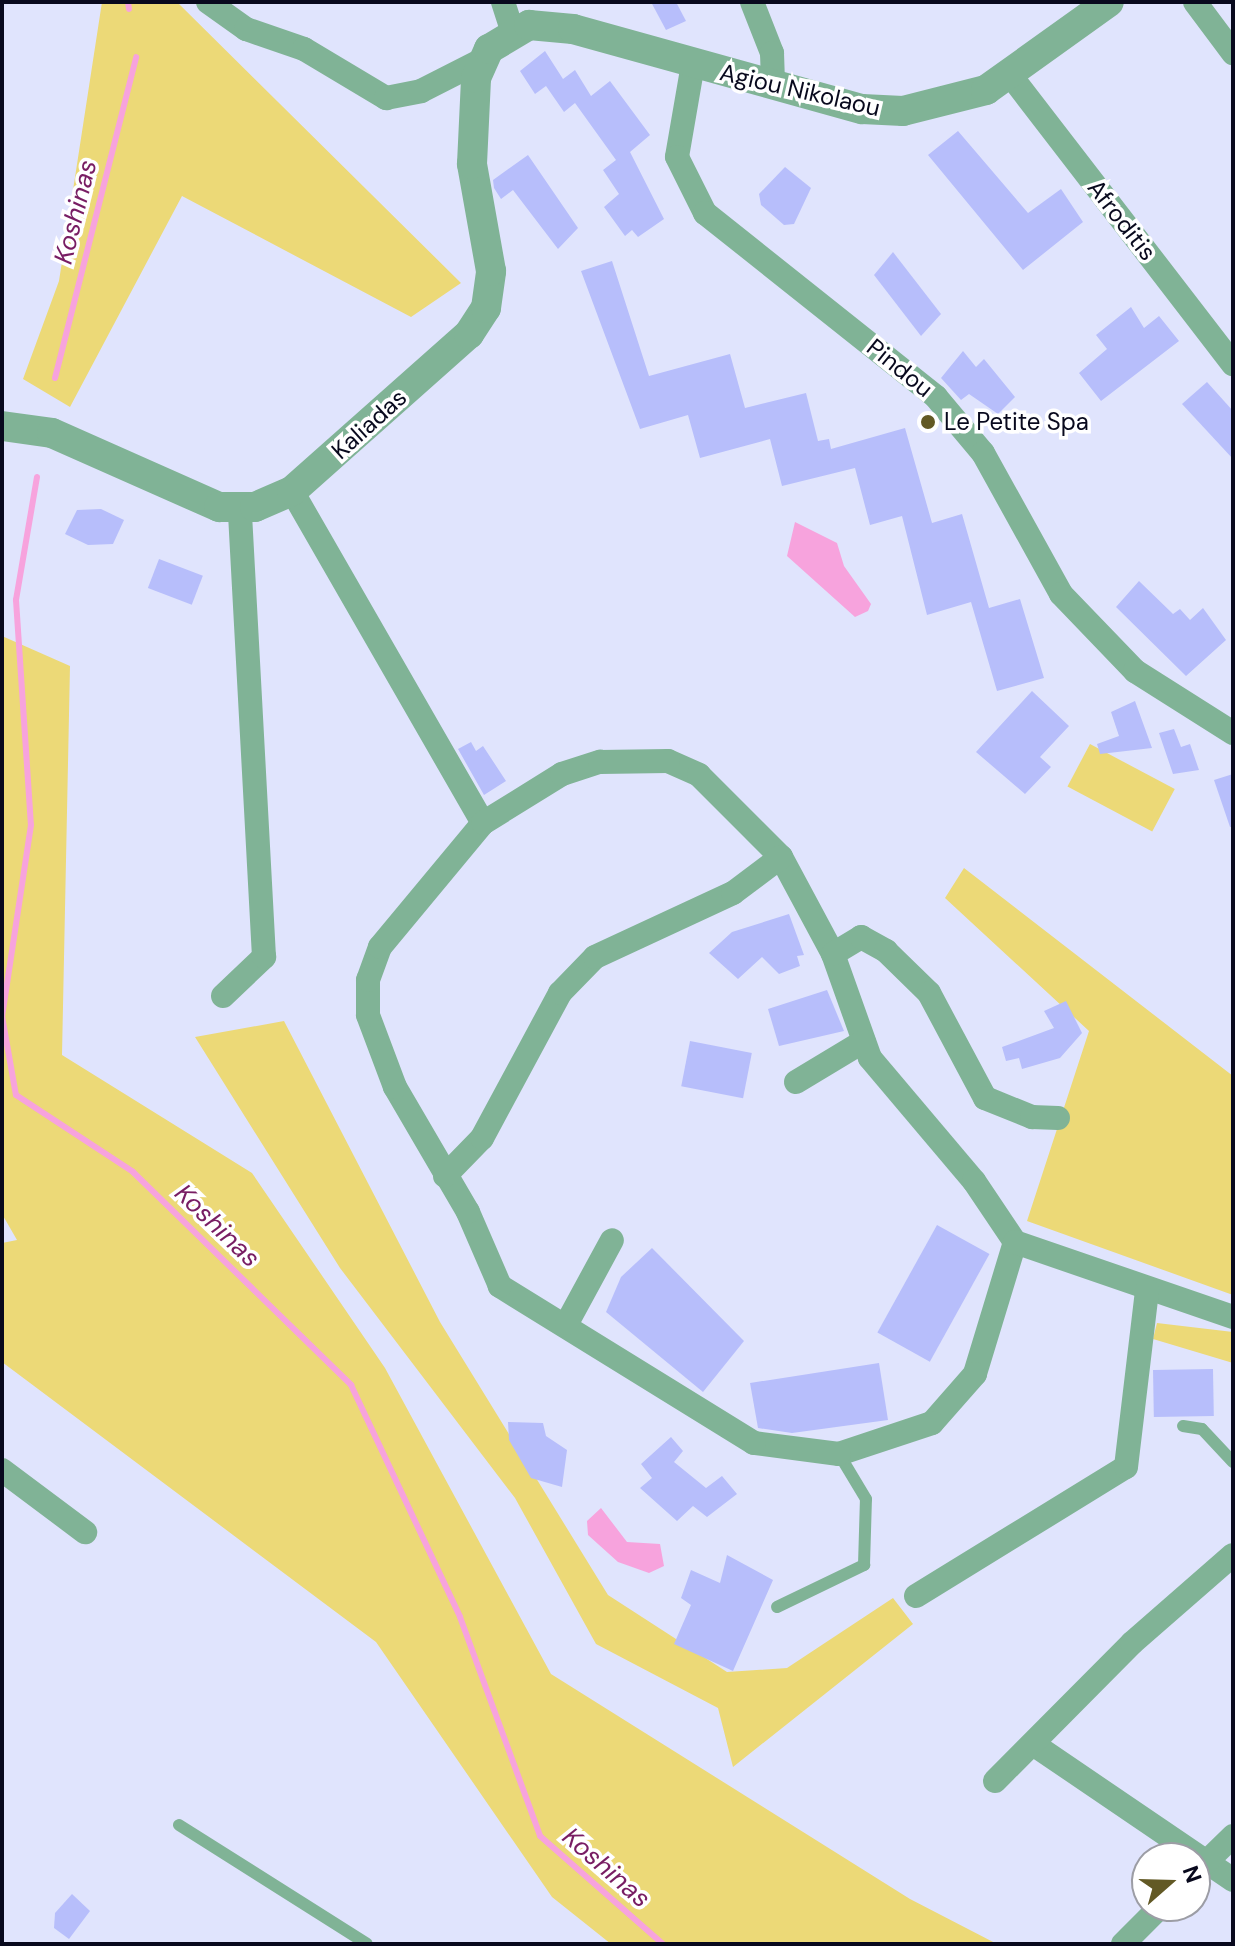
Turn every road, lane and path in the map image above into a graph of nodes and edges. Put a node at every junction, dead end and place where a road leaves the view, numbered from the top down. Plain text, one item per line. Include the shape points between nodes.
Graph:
1 (208, 2) edge
2 (503, 2) edge
3 (752, 2) edge
4 (1109, 2) edge
5 (1195, 2) edge
6 (513, 32) junction
7 (1233, 53) edge
8 (478, 62) junction
9 (693, 64) junction
10 (1011, 76) junction
11 (773, 85) junction
12 (1233, 364) edge
13 (2, 426) edge
14 (292, 491) junction
15 (240, 510) junction
16 (1233, 733) edge
17 (483, 823) junction
18 (781, 857) junction
19 (833, 954) junction
20 (223, 996) dead end
21 (864, 1041) junction
22 (796, 1082) dead end
23 (1058, 1118) dead end
24 (445, 1176) junction
25 (612, 1240) dead end
26 (1015, 1242) junction
27 (1147, 1290) junction
28 (1233, 1317) edge
29 (567, 1323) junction
30 (1183, 1426) dead end
31 (839, 1454) junction
32 (1233, 1462) edge
33 (2, 1470) edge
34 (85, 1532) dead end
35 (1233, 1555) edge
36 (916, 1596) dead end
37 (777, 1607) dead end
38 (1033, 1744) junction
39 (995, 1781) dead end
40 (179, 1825) dead end
41 (1233, 1836) edge
42 (1165, 1842) edge
43 (1211, 1857) edge
44 (1211, 1872) edge
45 (1233, 1880) edge
46 (1145, 1922) edge
47 (367, 1944) edge
48 (1123, 1944) edge

1 - 8 street via 246,29 304,49 386,98 421,91
2 - 6 street
3 - 11 street via 772,53
4 - 10 street, Agiou Nikolaou
5 - 7 street
6 - 8 street
6 - 9 street, Agiou Nikolaou via 562,27
8 - 14 street, Kaliadas via 472,164 491,271 486,308 469,334
9 - 11 street, Agiou Nikolaou
9 - 16 street, Pindou via 677,157 705,213 936,397 983,453 1061,594 1135,671
10 - 11 street, Agiou Nikolaou via 962,100 903,111 862,109
10 - 12 street, Afroditis
13 - 15 street via 52,433 187,497
14 - 15 street, Kaliadas
14 - 17 street
15 - 20 street via 264,957
17 - 18 street via 562,774 600,762 668,761 699,775
17 - 24 street via 399,917 368,980 378,1049
18 - 19 street
18 - 24 street via 733,893 595,957 560,993 482,1138
19 - 21 street
19 - 23 street via 861,937 886,951 929,993 985,1098 1032,1117
21 - 22 street
21 - 26 street via 870,1058 974,1181
24 - 29 street via 500,1286
25 - 29 street
26 - 27 street
26 - 31 street via 975,1374 932,1423
27 - 28 street
27 - 36 street via 1126,1467
29 - 31 street via 754,1443
30 - 32 lane via 1202,1429
31 - 37 lane via 866,1499 864,1565
33 - 34 street
35 - 38 street via 1132,1643
38 - 39 street
38 - 42 street
40 - 47 lane
41 - 43 street
44 - 45 street
46 - 48 street

